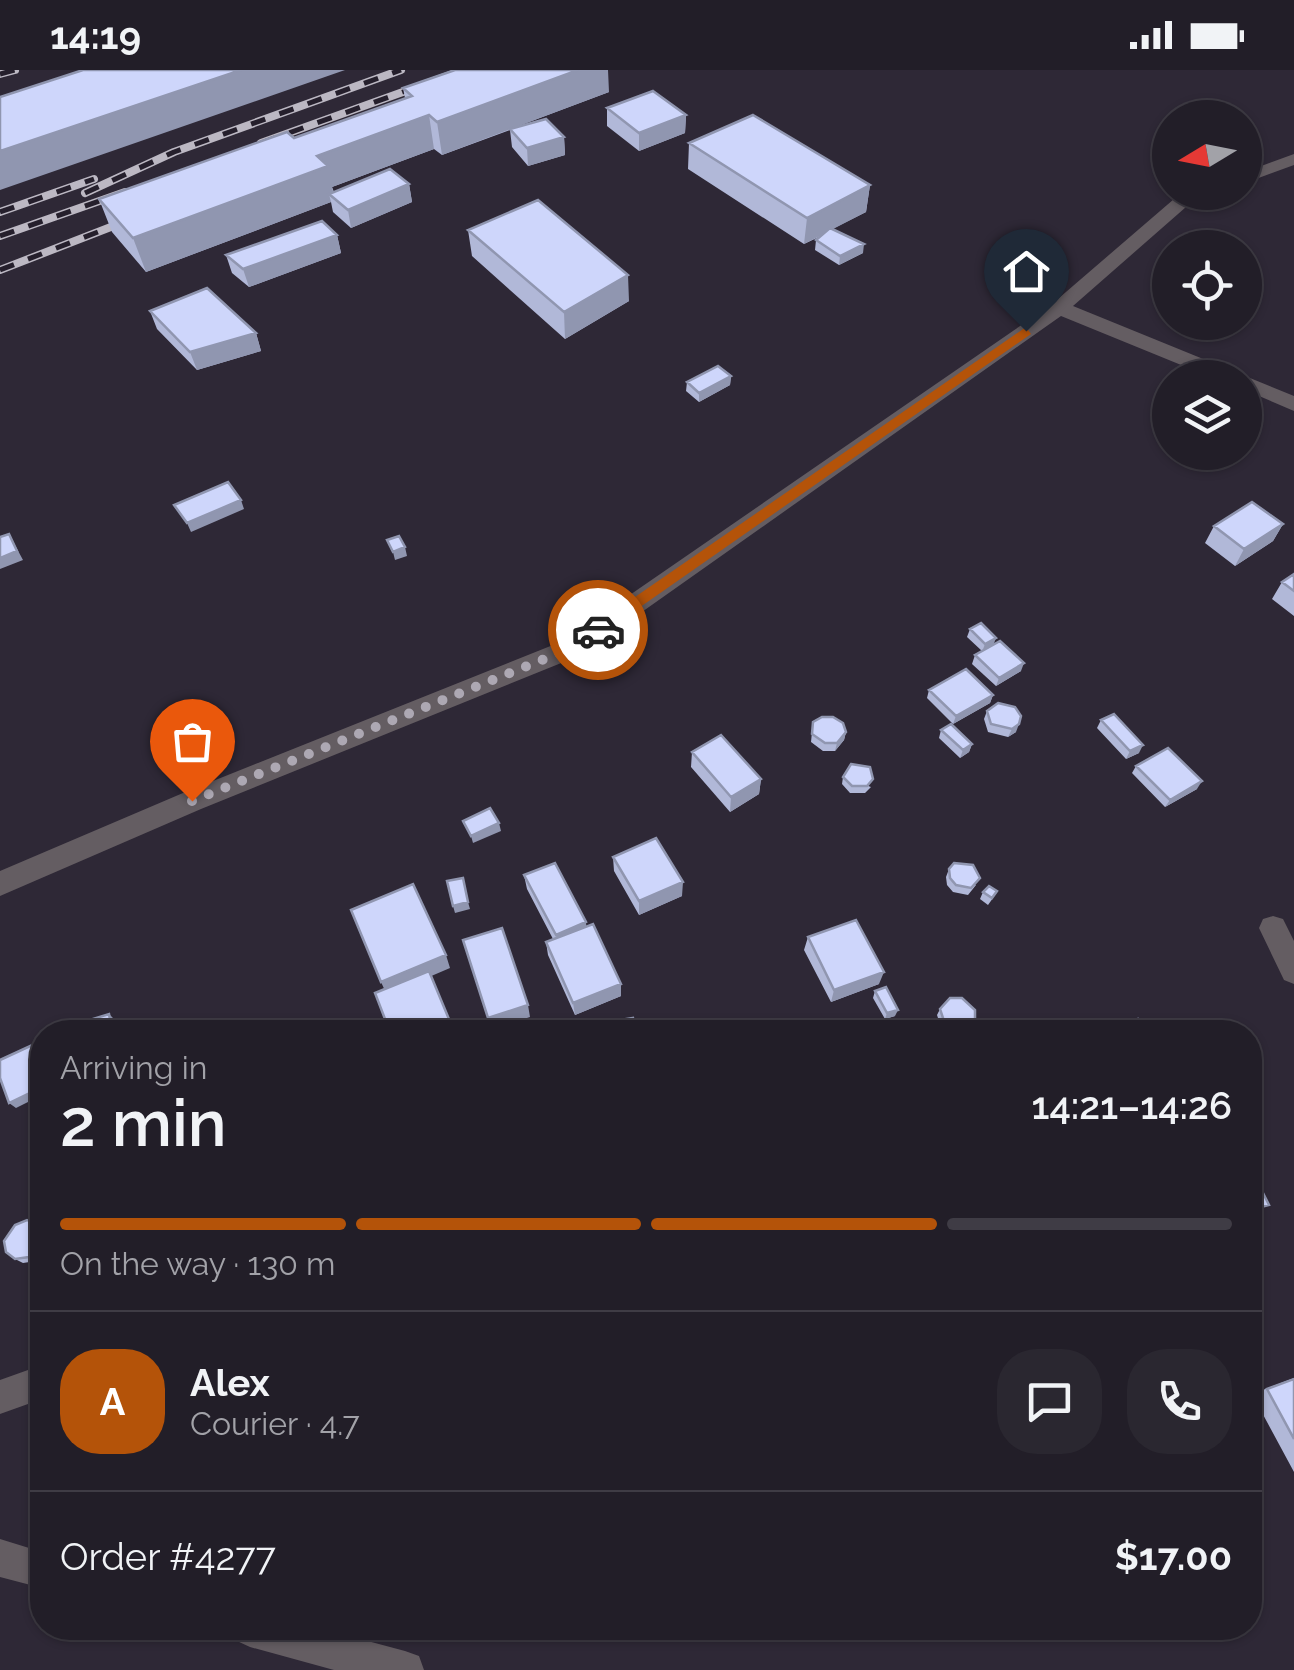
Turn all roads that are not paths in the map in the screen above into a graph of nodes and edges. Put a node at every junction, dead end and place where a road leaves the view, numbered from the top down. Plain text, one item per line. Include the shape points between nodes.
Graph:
1 (1294, 158) edge
2 (1262, 171) edge
3 (1173, 210) edge
4 (1059, 308) junction
5 (1189, 360) edge
6 (1262, 390) edge
7 (1294, 404) edge
8 (0, 884) edge
9 (1273, 928) dead end
10 (1294, 971) edge
11 (30, 1386) edge
12 (0, 1397) edge
13 (0, 1558) edge
14 (30, 1567) edge
15 (291, 1640) edge
16 (384, 1667) edge

1 - 2 street
3 - 4 street
4 - 5 street
4 - 8 street via 572,648
6 - 7 street
9 - 10 street
11 - 12 street
13 - 14 street
15 - 16 street

